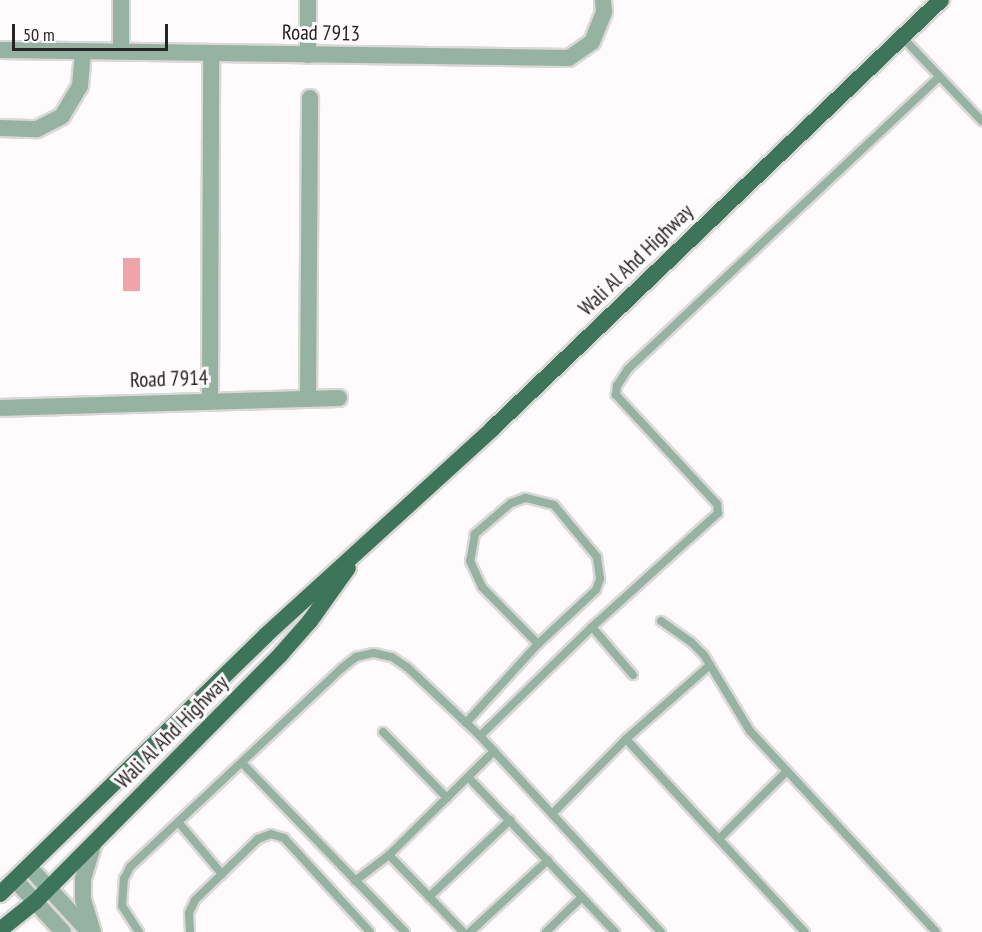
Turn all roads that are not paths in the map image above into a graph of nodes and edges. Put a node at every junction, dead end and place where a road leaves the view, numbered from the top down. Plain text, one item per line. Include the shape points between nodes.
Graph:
1 (121, 0) edge
2 (308, 0) edge
3 (603, 0) edge
4 (941, 0) edge
5 (902, 37) junction
6 (0, 50) edge
7 (82, 51) junction
8 (121, 51) junction
9 (211, 53) junction
10 (308, 55) junction
11 (939, 76) junction
12 (310, 98) dead end
13 (982, 122) edge
14 (0, 128) edge
15 (308, 398) junction
16 (339, 398) dead end
17 (210, 400) junction
18 (0, 408) edge
19 (360, 550) junction
20 (661, 621) dead end
21 (592, 627) junction
22 (538, 644) junction
23 (710, 665) junction
24 (633, 675) dead end
25 (466, 723) junction
26 (382, 732) dead end
27 (480, 736) junction
28 (626, 739) junction
29 (494, 751) junction
30 (243, 764) junction
31 (786, 772) junction
32 (468, 777) junction
33 (447, 798) junction
34 (552, 814) junction
35 (510, 820) junction
36 (179, 823) junction
37 (719, 839) junction
38 (96, 841) junction
39 (389, 855) junction
40 (548, 860) junction
41 (30, 868) junction
42 (222, 874) junction
43 (16, 881) junction
44 (356, 881) junction
45 (48, 888) junction
46 (0, 894) edge
47 (429, 897) junction
48 (582, 897) junction
49 (35, 902) junction
50 (0, 930) edge
51 (63, 932) edge
52 (91, 932) edge
53 (139, 932) edge
54 (190, 932) edge
55 (370, 932) edge
56 (405, 932) edge
57 (463, 932) edge
58 (470, 932) edge
59 (546, 932) edge
60 (615, 932) edge
61 (662, 932) edge
62 (805, 932) edge
63 (936, 932) edge

1 - 8 street
2 - 10 street
3 - 10 street, Road 7913 via 604,12 592,42 569,58
4 - 5 main road, Wali Al Ahd Highway
5 - 11 lane
5 - 19 main road, Wali Al Ahd Highway
6 - 7 street, Road 7913
7 - 8 street, Road 7913
7 - 14 street via 80,86 62,116 37,129
8 - 9 street, Road 7913
9 - 10 street, Road 7913
9 - 17 street
11 - 13 lane
11 - 21 lane via 628,369 617,386 616,395 719,508 716,517
12 - 15 street
15 - 16 street, Road 7914
15 - 17 street, Road 7914
17 - 18 street, Road 7914
19 - 38 main road, Wali Al Ahd Highway via 296,637
19 - 41 main road, Wali Al Ahd Highway via 266,635
20 - 23 lane via 692,642
21 - 24 lane
21 - 27 lane
22 - 22 lane via 596,590 601,568 597,557 554,505 525,498 511,503 475,534 470,561 482,587
22 - 25 lane
23 - 28 lane
23 - 31 lane via 745,724
25 - 27 lane
25 - 30 lane via 407,667 392,657 374,653 356,657 342,668
26 - 33 lane
27 - 29 lane
28 - 34 lane
28 - 37 lane
29 - 32 lane
29 - 34 lane
30 - 36 lane
30 - 44 lane
31 - 37 lane
31 - 63 lane
32 - 33 lane
32 - 35 lane
33 - 39 lane
34 - 61 lane
35 - 40 lane
35 - 47 lane
36 - 42 lane
36 - 53 lane via 130,867 124,879 122,906
37 - 62 lane
38 - 45 main road, Wali Al Ahd Highway
38 - 52 street via 83,879 83,900
39 - 44 lane
39 - 47 lane
40 - 48 lane
40 - 58 lane
41 - 43 main road, Wali Al Ahd Highway
41 - 45 street
42 - 54 lane via 195,900 189,913
42 - 55 lane via 258,839 278,835
43 - 46 main road, Wali Al Ahd Highway
43 - 49 street
44 - 56 lane
45 - 49 main road, Wali Al Ahd Highway
45 - 52 street
47 - 57 lane
48 - 59 lane
48 - 60 lane
49 - 50 main road, Wali Al Ahd Highway
49 - 51 street

